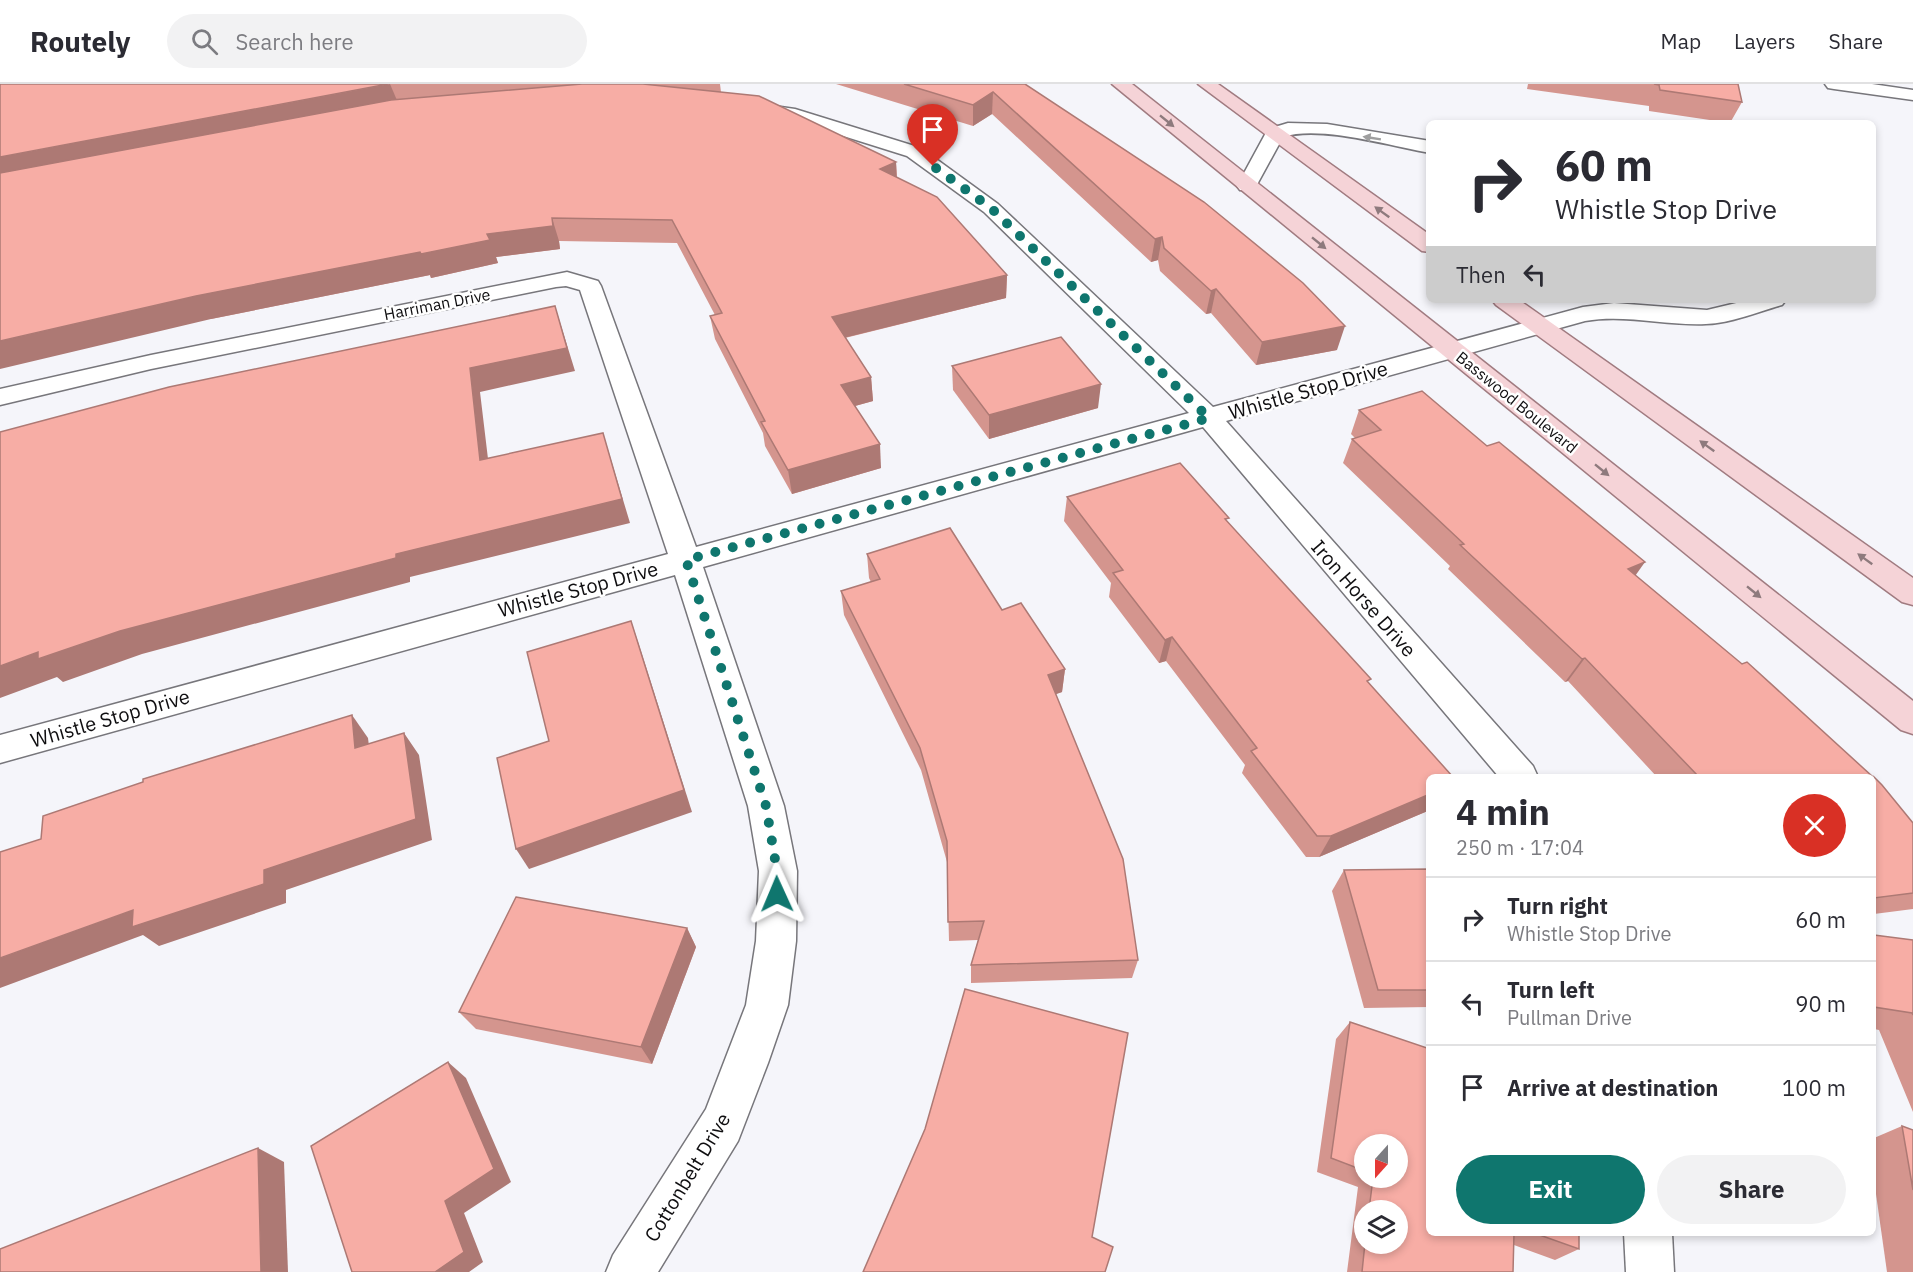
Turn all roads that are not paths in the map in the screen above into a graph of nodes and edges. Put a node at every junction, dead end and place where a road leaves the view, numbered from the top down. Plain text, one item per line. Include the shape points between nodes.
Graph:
1 (1121, 84) edge
2 (1207, 84) edge
3 (1834, 84) edge
4 (1913, 94) edge
5 (740, 108) edge
6 (1275, 134) junction
7 (1426, 146) edge
8 (1247, 186) junction
9 (1426, 243) edge
10 (1508, 303) edge
11 (1762, 303) edge
12 (1539, 326) junction
13 (1452, 350) junction
14 (0, 397) edge
15 (1209, 418) junction
16 (686, 560) junction
17 (1913, 594) edge
18 (1913, 720) edge
19 (0, 748) edge
20 (1517, 774) edge
21 (1648, 1236) edge
22 (630, 1272) edge
23 (1650, 1272) edge

1 -> 8 main road, Basswood Boulevard
2 - 6 main road
3 - 4 street
5 - 15 street, Iron Horse Drive via 788,113 914,152 991,208
7 -> 6 street via 1305,128
6 - 8 street
9 -> 6 main road
8 -> 13 main road, Basswood Boulevard
10 - 12 main road
11 - 12 street, Whistle Stop Drive via 1708,317 1599,310
12 - 13 street, Whistle Stop Drive
17 -> 12 main road
13 - 15 street, Whistle Stop Drive
13 -> 18 main road, Basswood Boulevard
14 - 16 street, Harriman Drive via 556,280 577,281 590,286
15 - 16 street, Whistle Stop Drive
15 - 20 street, Iron Horse Drive
16 - 19 street, Whistle Stop Drive
16 - 22 street, Cottonbelt Drive via 766,806 777,871 776,941 767,1005 722,1125
21 - 23 street

